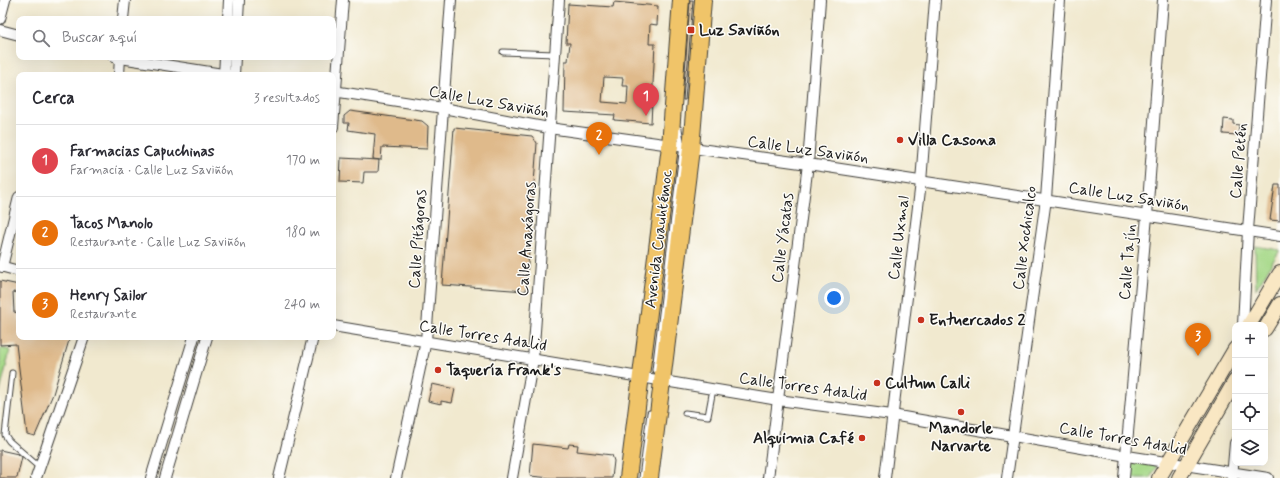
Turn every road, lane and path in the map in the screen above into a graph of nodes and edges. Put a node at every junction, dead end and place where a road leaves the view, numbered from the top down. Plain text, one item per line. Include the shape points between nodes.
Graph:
1 (5, 0) edge
2 (124, 0) edge
3 (229, 0) edge
4 (240, 0) edge
5 (343, 0) edge
6 (451, 0) edge
7 (559, 0) edge
8 (681, 0) edge
9 (699, 0) edge
10 (703, 0) edge
11 (820, 0) edge
12 (935, 0) edge
13 (1060, 0) edge
14 (1163, 0) edge
15 (1266, 0) edge
16 (123, 16) edge
17 (228, 16) edge
18 (238, 16) edge
19 (0, 19) edge
20 (0, 30) edge
21 (16, 34) edge
22 (503, 52) dead end
23 (554, 54) junction
24 (118, 60) edge
25 (136, 60) edge
26 (226, 60) edge
27 (234, 60) edge
28 (119, 72) edge
29 (210, 72) edge
30 (228, 72) edge
31 (229, 72) edge
32 (336, 80) edge
33 (336, 91) edge
34 (443, 108) junction
35 (679, 124) dead end
36 (549, 128) junction
37 (681, 147) junction
38 (808, 164) junction
39 (921, 182) junction
40 (1046, 199) junction
41 (16, 209) edge
42 (1147, 216) junction
43 (1248, 230) junction
44 (1280, 236) edge
45 (1, 266) edge
46 (16, 270) edge
47 (1280, 273) edge
48 (1280, 304) edge
49 (1243, 322) edge
50 (1251, 322) edge
51 (1268, 324) edge
52 (336, 326) edge
53 (83, 340) edge
54 (193, 340) edge
55 (206, 340) edge
56 (312, 340) edge
57 (426, 341) junction
58 (1232, 354) edge
59 (533, 359) junction
60 (12, 373) dead end
61 (653, 381) junction
62 (1232, 386) edge
63 (713, 389) junction
64 (778, 400) junction
65 (650, 410) dead end
66 (685, 413) dead end
67 (892, 415) junction
68 (1013, 435) junction
69 (163, 438) junction
70 (176, 442) junction
71 (1127, 456) junction
72 (1169, 462) junction
73 (1186, 465) junction
74 (1234, 466) edge
75 (39, 467) junction
76 (1233, 476) edge
77 (36, 478) edge
78 (151, 478) edge
79 (165, 478) edge
80 (279, 478) edge
81 (396, 478) edge
82 (512, 478) edge
83 (628, 478) edge
84 (642, 478) edge
85 (650, 478) edge
86 (768, 478) edge
87 (885, 478) edge
88 (1007, 478) edge
89 (1124, 478) edge
90 (1159, 478) edge
91 (1179, 478) edge
92 (1268, 478) edge

1 - 19 street
2 - 16 street
3 - 17 street
4 - 18 street
5 - 32 street
6 - 34 street, Calle Pitágoras
7 - 23 street, Calle Anaxágoras
8 - 37 main road, Avenida Cuauhtémoc
9 - 37 lane via 689,132
10 - 37 main road, Avenida Cuauhtémoc
11 - 38 street, Calle Yácatas
12 - 39 street, Calle Uxmal
13 - 40 street, Calle Xochicalco
14 - 42 street, Calle Tajín
15 - 43 street, Calle Petén
20 - 21 street
22 - 23 lane
23 - 36 street, Calle Anaxágoras
24 - 28 street
25 - 29 street
26 - 30 street
27 - 31 street
33 - 34 street, Calle Luz Saviñón
34 - 36 street, Calle Luz Saviñón
34 - 57 street, Calle Pitágoras
35 - 37 lane
36 - 37 street, Calle Luz Saviñón
36 - 59 street, Calle Anaxágoras
37 - 38 street, Calle Luz Saviñón
37 - 61 main road, Avenida Cuauhtémoc
37 - 61 main road, Avenida Cuauhtémoc
38 - 39 street, Calle Luz Saviñón
38 - 64 street, Calle Yácatas
39 - 40 street, Calle Luz Saviñón
39 - 67 street, Calle Uxmal
40 - 42 street, Calle Luz Saviñón
40 - 68 street, Calle Xochicalco
41 - 45 street
42 - 43 street, Calle Luz Saviñón
42 - 71 street, Calle Tajín
43 - 44 street, Calle Luz Saviñón
43 - 49 street, Calle Petén
45 - 46 street
47 - 50 main road
48 - 51 main road
52 - 57 street, Calle Torres Adalid
53 - 75 street
54 - 69 street
55 - 70 street
56 - 80 street
57 - 59 street, Calle Torres Adalid
57 - 81 street, Calle Pitágoras
58 - 72 main road
59 - 61 street, Calle Torres Adalid
59 - 82 street, Calle Anaxágoras
60 - 75 lane via 5,435
61 - 63 street, Calle Torres Adalid
61 - 83 main road, Avenida Cuauhtémoc
61 - 85 main road, Avenida Cuauhtémoc
62 - 73 main road
63 - 64 street, Calle Torres Adalid
63 - 66 lane via 708,416
64 - 67 street, Calle Torres Adalid
64 - 86 street, Calle Yácatas
65 - 84 lane
67 - 68 street, Calle Torres Adalid
67 - 87 street, Calle Uxmal
68 - 71 street, Calle Torres Adalid
68 - 88 street, Calle Xochicalco
69 - 70 street
69 - 78 street
70 - 79 street
71 - 72 street, Calle Torres Adalid
71 - 89 street, Calle Tajín
72 - 73 street, Calle Torres Adalid
72 - 90 main road
73 - 76 street, Calle Torres Adalid
73 - 91 main road
74 - 76 street
75 - 77 street
76 - 92 street, Calle Torres Adalid

